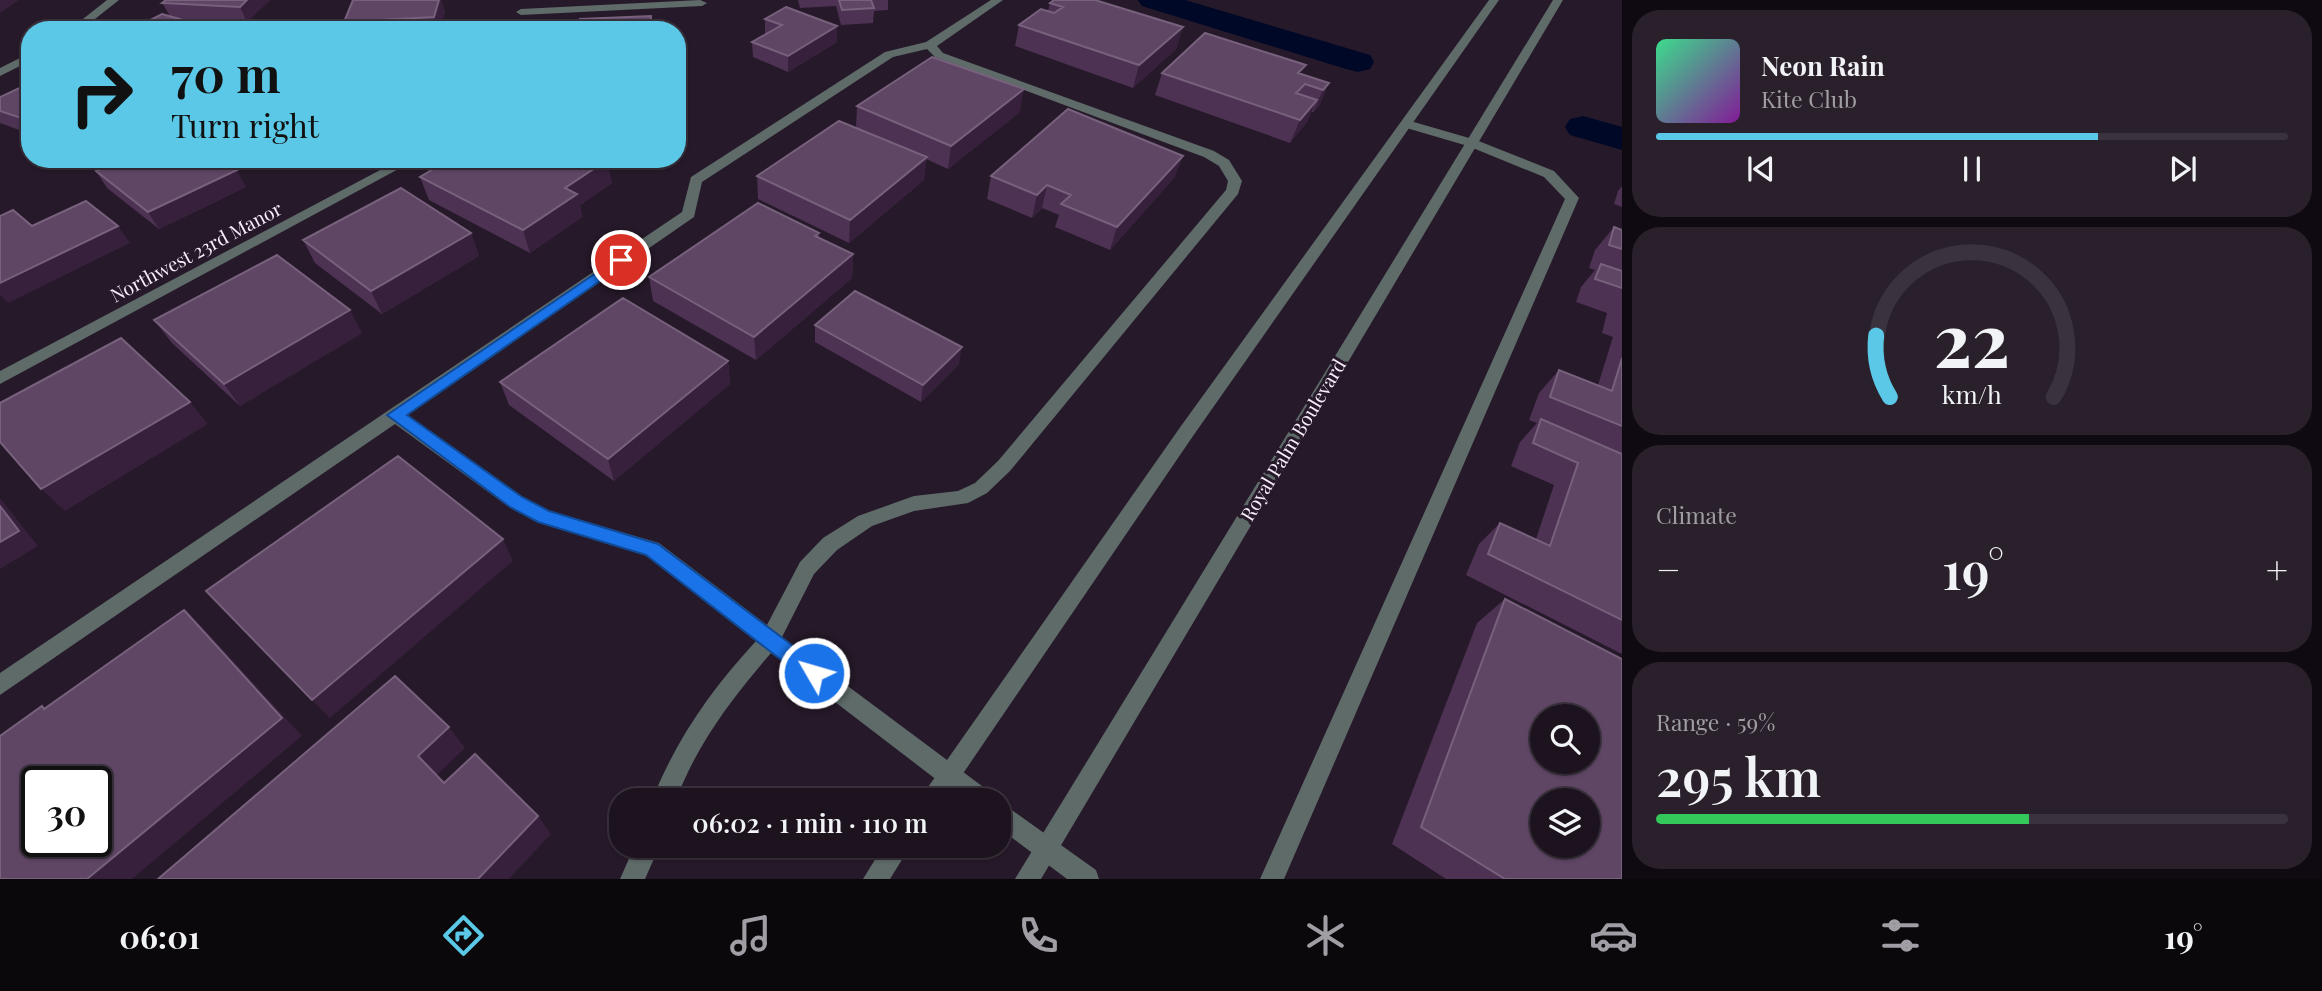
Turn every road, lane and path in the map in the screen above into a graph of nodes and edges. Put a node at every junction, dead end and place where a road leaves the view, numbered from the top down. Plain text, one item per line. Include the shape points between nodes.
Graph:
1 (114, 0) edge
2 (522, 0) edge
3 (998, 0) edge
4 (1494, 0) edge
5 (1558, 0) edge
6 (702, 3) dead end
7 (86, 21) edge
8 (930, 45) junction
9 (21, 61) edge
10 (0, 73) edge
11 (1407, 124) junction
12 (1472, 143) junction
13 (394, 168) edge
14 (0, 378) edge
15 (395, 415) junction
16 (770, 639) junction
17 (0, 685) edge
18 (949, 775) junction
19 (668, 788) edge
20 (940, 788) edge
21 (966, 788) edge
22 (1011, 822) edge
23 (1046, 848) junction
24 (642, 858) edge
25 (890, 858) edge
26 (632, 879) edge
27 (875, 879) edge
28 (1027, 879) edge
29 (1087, 879) edge
30 (1272, 879) edge

1 - 7 street
2 - 6 street via 520,17
3 - 8 street
4 - 11 street
5 - 12 street, Royal Palm Boulevard
8 - 15 street via 889,54 696,180 689,214
8 - 16 street via 939,55 1209,154 1231,171 1233,191 1004,466 981,488 961,498 914,505 865,521 830,544 807,568
9 - 10 street
11 - 12 street
11 - 18 street
12 - 23 street, Royal Palm Boulevard
12 - 30 street via 1549,174 1572,198
13 - 14 street, Northwest 23rd Manor
15 - 16 street via 544,517 652,549
15 - 17 street
16 - 18 street
16 - 19 street via 715,701
18 - 20 street
18 - 21 street
22 - 23 street
23 - 28 street, Royal Palm Boulevard
23 - 29 street
24 - 26 street
25 - 27 street

